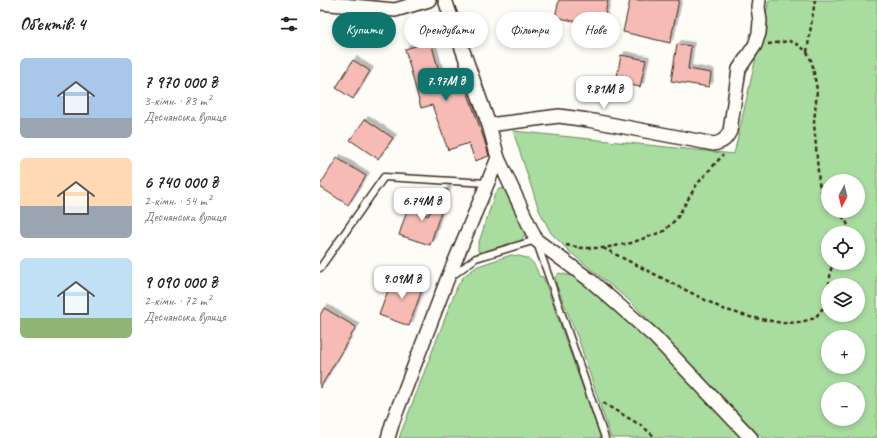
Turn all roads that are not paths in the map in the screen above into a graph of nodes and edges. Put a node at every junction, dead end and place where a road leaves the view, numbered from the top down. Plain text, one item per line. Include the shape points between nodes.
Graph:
1 (429, 0) edge
2 (445, 0) edge
3 (759, 0) edge
4 (320, 3) edge
5 (489, 125) junction
6 (498, 158) junction
7 (487, 184) junction
8 (536, 240) junction
9 (320, 268) edge
10 (448, 280) junction
11 (388, 438) edge
12 (605, 438) edge
13 (751, 438) edge

1 - 4 street via 395,10
2 - 5 street
3 - 5 street via 759,34 756,45 739,70 730,131 723,148 714,144 559,116
5 - 6 street
6 - 7 street
6 - 8 street
7 - 9 lane via 384,177
7 - 10 street
8 - 10 lane via 476,258
8 - 12 lane
8 - 13 street via 590,280 654,337
10 - 11 street via 392,421

